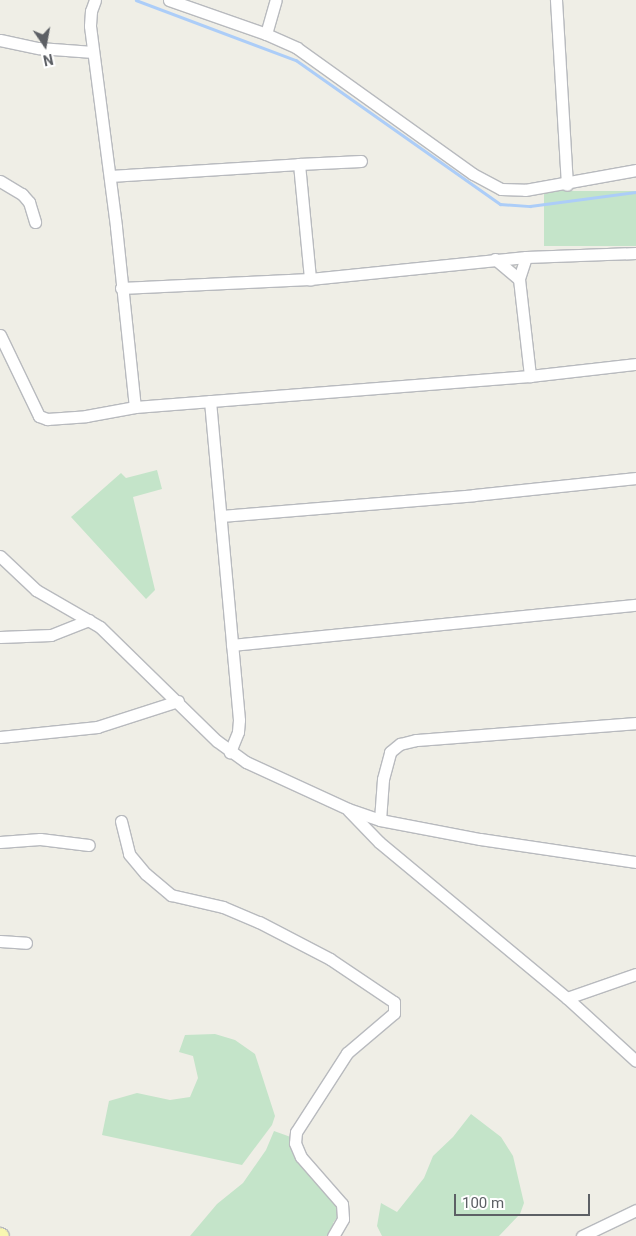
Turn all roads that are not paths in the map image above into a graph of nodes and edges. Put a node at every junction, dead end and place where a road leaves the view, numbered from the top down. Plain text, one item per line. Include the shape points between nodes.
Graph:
1 (95, 0) edge
2 (169, 0) edge
3 (276, 0) edge
4 (556, 0) edge
5 (266, 34) junction
6 (0, 40) edge
7 (93, 52) junction
8 (361, 161) dead end
9 (299, 164) junction
10 (636, 170) edge
11 (110, 176) junction
12 (0, 181) edge
13 (567, 184) junction
14 (35, 222) dead end
15 (636, 253) edge
16 (526, 257) junction
17 (495, 259) junction
18 (519, 279) junction
19 (310, 280) junction
20 (122, 288) junction
21 (0, 335) edge
22 (636, 364) edge
23 (530, 376) junction
24 (210, 401) junction
25 (135, 407) junction
26 (636, 478) edge
27 (221, 516) junction
28 (0, 556) edge
29 (636, 604) edge
30 (89, 620) junction
31 (0, 637) edge
32 (232, 645) junction
33 (178, 701) junction
34 (636, 723) edge
35 (0, 737) edge
36 (230, 752) junction
37 (348, 809) junction
38 (121, 820) dead end
39 (380, 820) junction
40 (0, 842) edge
41 (89, 845) dead end
42 (636, 862) edge
43 (0, 941) edge
44 (26, 942) dead end
45 (636, 974) edge
46 (568, 998) junction
47 (636, 1060) edge
48 (636, 1210) edge
49 (333, 1236) edge
50 (583, 1236) edge

1 - 7 street via 90,26
2 - 5 street
3 - 5 street
4 - 13 street
5 - 13 street via 297,48 330,70 489,184 512,191
6 - 7 street via 39,48
7 - 11 street
8 - 9 street
9 - 11 street
9 - 19 street
10 - 13 street
11 - 20 street
12 - 14 street via 29,202
15 - 16 street
16 - 17 street
16 - 18 street
17 - 18 street
17 - 19 street
18 - 23 street
19 - 20 street
20 - 25 street
21 - 25 street via 39,416 47,419 78,417
22 - 23 street
23 - 24 street
24 - 25 street
24 - 27 street
26 - 27 street
27 - 32 street
28 - 30 street via 36,590
29 - 32 street
30 - 31 street via 50,634
30 - 33 street
32 - 36 street via 239,720
33 - 35 street via 97,727
33 - 36 street
34 - 39 street via 416,740 400,744 390,752 383,778
36 - 37 street
37 - 39 street
37 - 46 street via 379,842
38 - 49 street via 128,854 171,895 223,907 259,922 330,960 394,1002 394,1013 347,1053 296,1132 301,1157 342,1204 343,1219
39 - 42 street via 480,839
40 - 41 street via 40,839
43 - 44 street
45 - 46 street
46 - 47 street
48 - 50 street

